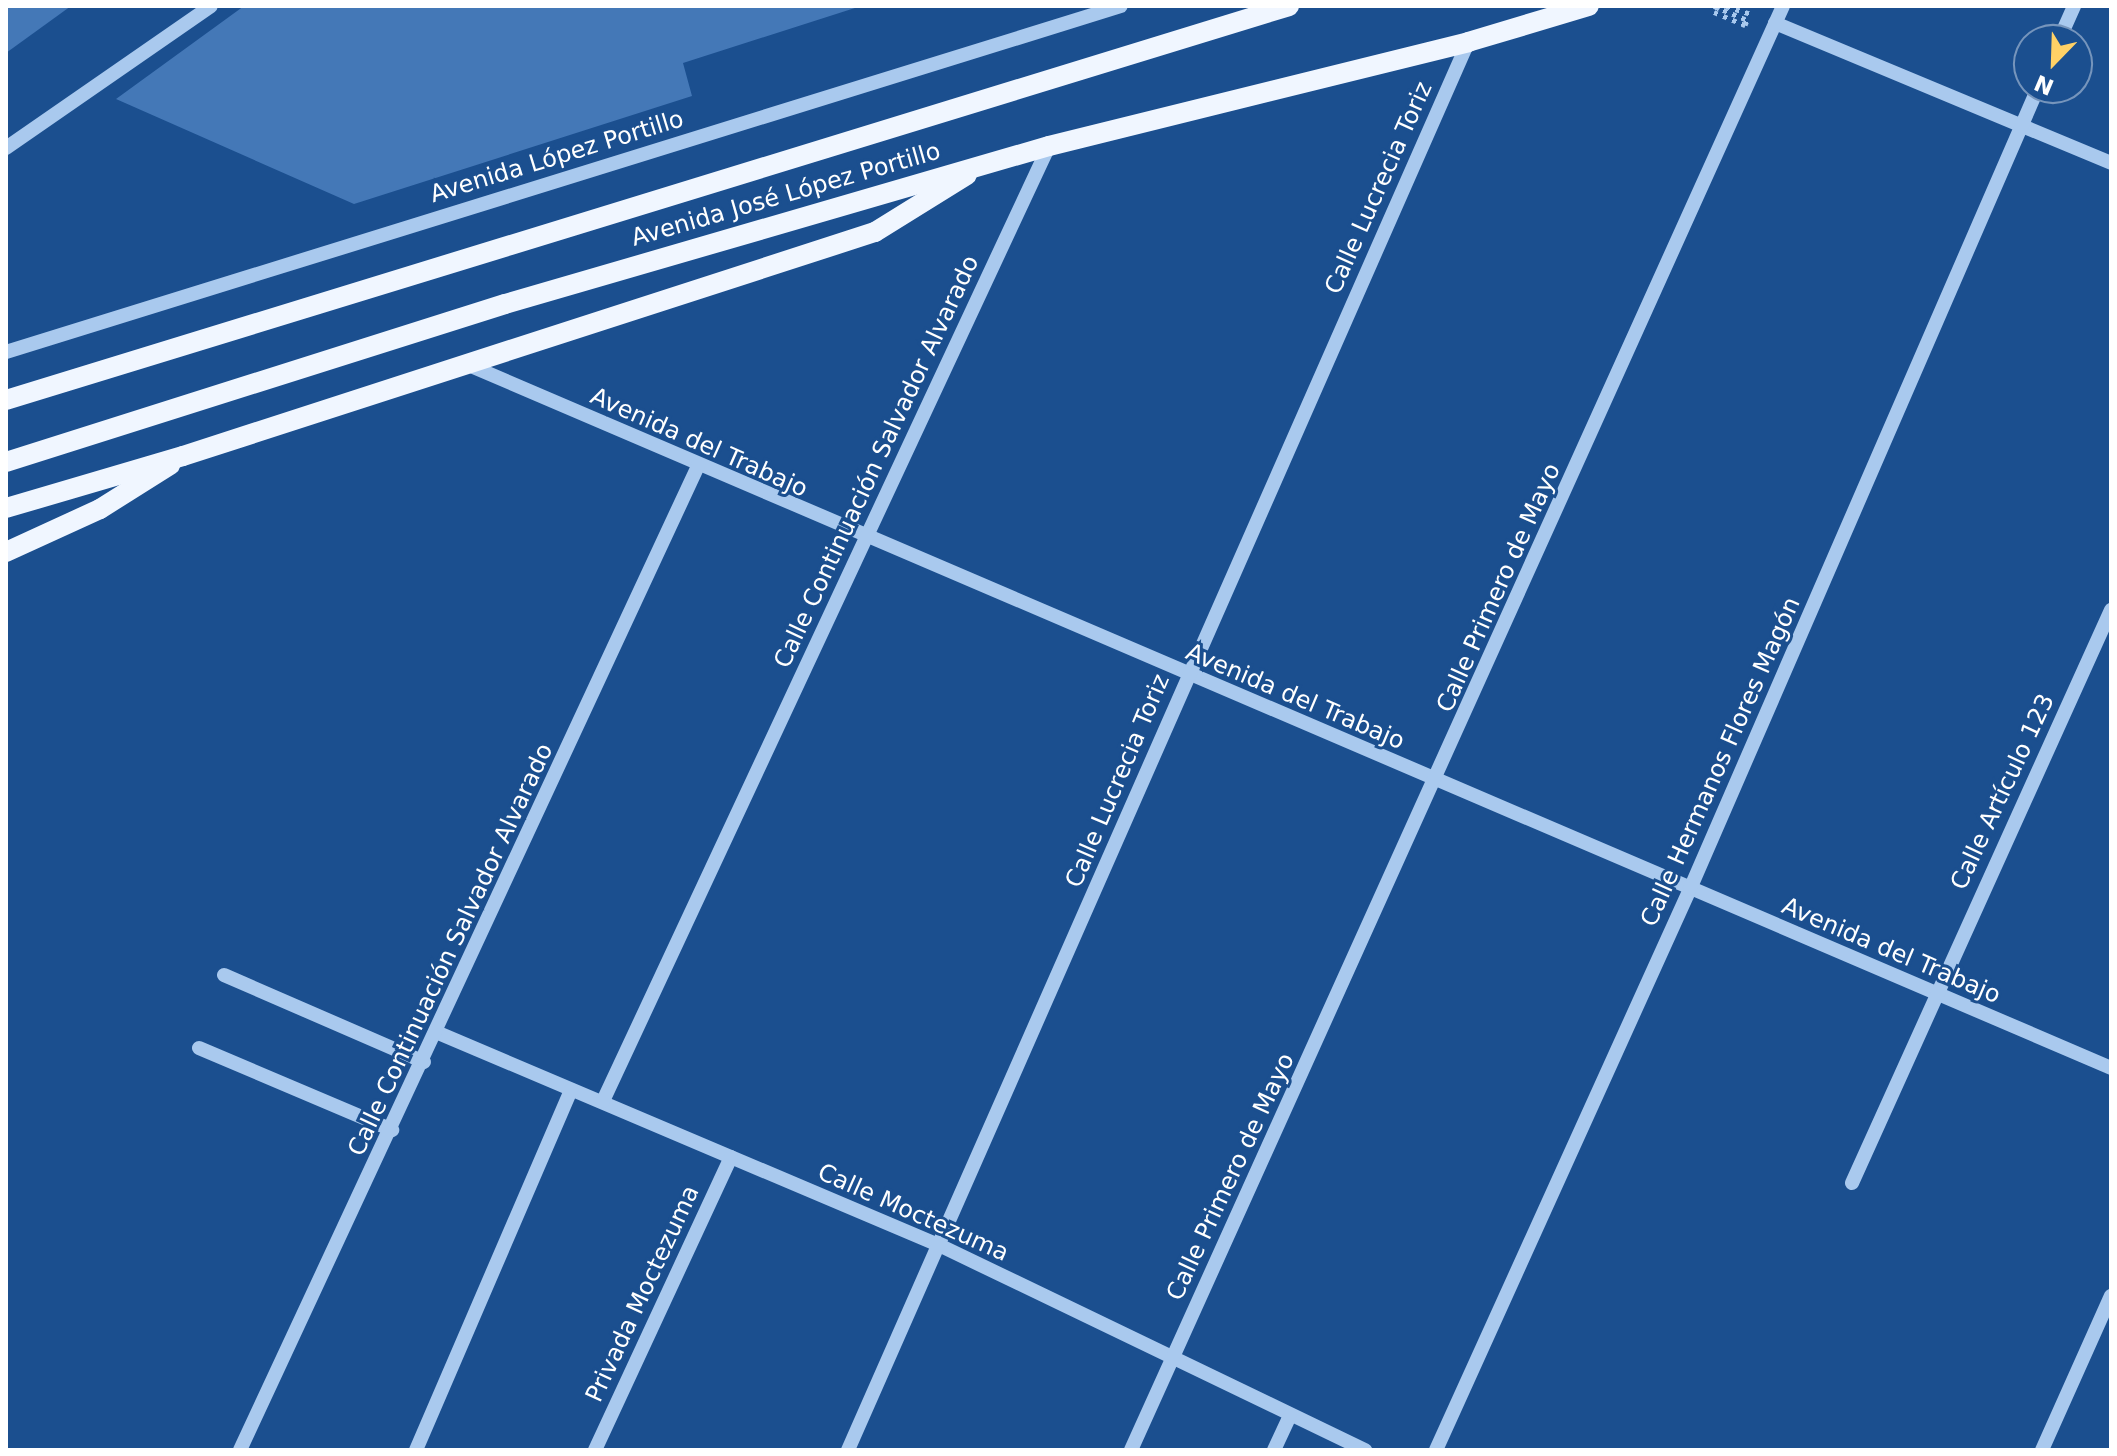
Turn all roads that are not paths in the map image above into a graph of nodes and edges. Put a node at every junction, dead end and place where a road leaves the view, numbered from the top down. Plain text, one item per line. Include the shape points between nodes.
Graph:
1 (211, 6) edge
2 (1121, 6) edge
3 (1289, 6) edge
4 (1589, 6) edge
5 (1783, 6) edge
6 (1775, 23) junction
7 (1468, 42) junction
8 (2031, 104) edge
9 (2023, 124) junction
10 (1049, 146) junction
11 (6, 148) edge
12 (2111, 163) edge
13 (979, 166) junction
14 (6, 352) edge
15 (463, 363) junction
16 (6, 400) edge
17 (183, 456) junction
18 (6, 462) edge
19 (698, 466) junction
20 (6, 508) edge
21 (865, 539) junction
22 (6, 552) edge
23 (2111, 610) edge
24 (1187, 676) junction
25 (1437, 780) junction
26 (1690, 889) junction
27 (224, 975) dead end
28 (1935, 993) junction
29 (436, 1032) junction
30 (199, 1048) dead end
31 (424, 1062) junction
32 (2111, 1068) edge
33 (571, 1090) junction
34 (603, 1101) junction
35 (392, 1130) junction
36 (731, 1157) junction
37 (1852, 1183) dead end
38 (941, 1246) junction
39 (2111, 1296) edge
40 (1172, 1360) junction
41 (1290, 1416) junction
42 (240, 1450) edge
43 (416, 1450) edge
44 (595, 1450) edge
45 (848, 1450) edge
46 (1131, 1450) edge
47 (1274, 1450) edge
48 (1365, 1450) edge
49 (1436, 1450) edge
50 (2042, 1450) edge

1 - 11 street
2 - 14 street, Avenida López Portillo
3 - 16 main road, Avenida José López Portillo, bridge
4 - 7 main road, Avenida José López Portillo
5 - 6 street, Calle Primero de Mayo
6 - 9 street
6 - 25 street, Calle Primero de Mayo
7 - 10 main road, Avenida José López Portillo
7 - 24 street, Calle Lucrecia Toriz
8 - 9 street, Calle Hermanos Flores Magón
9 - 12 street
9 - 26 street, Calle Hermanos Flores Magón
10 - 13 main road, Avenida José López Portillo
10 - 21 street, Calle Continuación Salvador Alvarado
13 - 15 main road via 923,207 875,232
13 - 18 main road, Avenida José López Portillo, bridge via 505,304
15 - 17 main road
15 - 19 street, Avenida del Trabajo
17 - 20 main road
17 - 22 main road via 100,509
19 - 21 street, Avenida del Trabajo
19 - 29 street, Calle Continuación Salvador Alvarado
21 - 24 street, Avenida del Trabajo
21 - 34 street, Calle Continuación Salvador Alvarado
23 - 28 street, Calle Artículo 123
24 - 25 street, Avenida del Trabajo
24 - 38 street, Calle Lucrecia Toriz
25 - 26 street, Avenida del Trabajo
25 - 40 street, Calle Primero de Mayo
26 - 28 street, Avenida del Trabajo
26 - 49 street, Calle Hermanos Flores Magón
27 - 31 street
28 - 32 street, Avenida del Trabajo
28 - 37 street, Calle Artículo 123
29 - 31 street, Calle Continuación Salvador Alvarado
29 - 33 street, Calle Moctezuma
30 - 35 street
31 - 35 street, Calle Continuación Salvador Alvarado
33 - 34 street, Calle Moctezuma
33 - 43 street
34 - 36 street, Calle Moctezuma
35 - 42 street, Calle Continuación Salvador Alvarado
36 - 38 street, Calle Moctezuma
36 - 44 street, Privada Moctezuma
38 - 40 street, Calle Moctezuma
38 - 45 street, Calle Lucrecia Toriz
39 - 50 street
40 - 41 street, Calle Moctezuma
40 - 46 street, Calle Primero de Mayo
41 - 47 street
41 - 48 street, Calle Moctezuma

